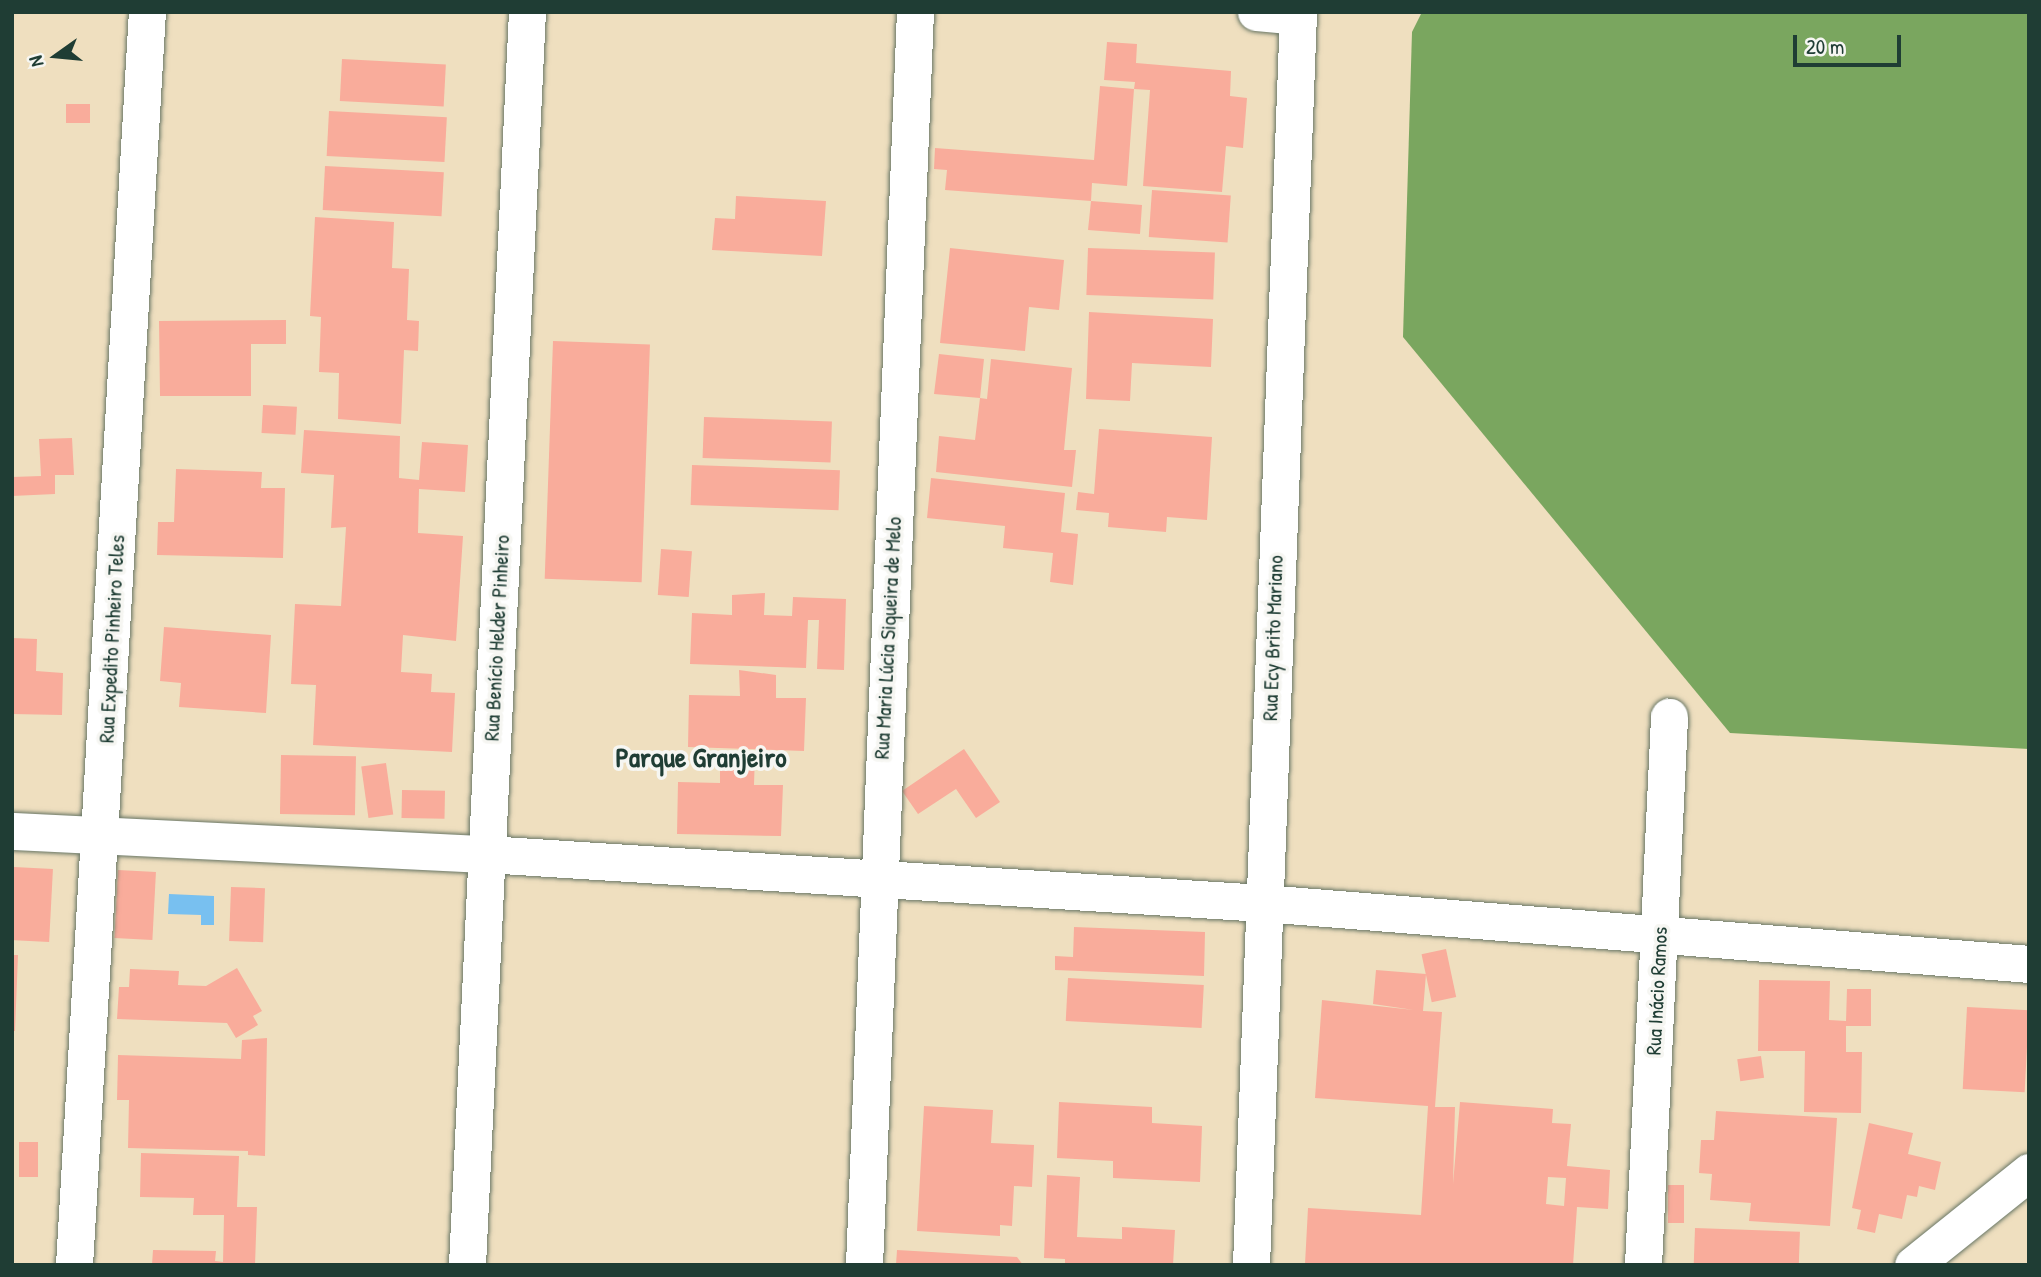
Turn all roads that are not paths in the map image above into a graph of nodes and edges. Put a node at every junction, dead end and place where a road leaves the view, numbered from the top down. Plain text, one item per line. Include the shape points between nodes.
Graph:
1 (147, 12) edge
2 (527, 12) edge
3 (915, 12) edge
4 (1256, 12) edge
5 (1298, 14) edge
6 (1669, 717) dead end
7 (12, 831) edge
8 (102, 832) junction
9 (486, 854) junction
10 (878, 878) junction
11 (1263, 902) junction
12 (1660, 934) junction
13 (2029, 964) edge
14 (2029, 1172) edge
15 (74, 1265) edge
16 (467, 1265) edge
17 (864, 1265) edge
18 (1251, 1265) edge
19 (1643, 1265) edge
20 (1913, 1265) edge

1 - 8 street, Rua Expedito Pinheiro Teles
2 - 9 street, Rua Benício Helder Pinheiro
3 - 10 street, Rua Maria Lúcia Siqueira de Melo
4 - 5 street
5 - 11 street, Rua Ecy Brito Mariano
6 - 12 street, Rua Inácio Ramos
7 - 8 street
8 - 9 street
8 - 15 street, Rua Expedito Pinheiro Teles
9 - 10 street
9 - 16 street, Rua Benício Helder Pinheiro
10 - 11 street
10 - 17 street, Rua Maria Lúcia Siqueira de Melo
11 - 12 street
11 - 18 street, Rua Ecy Brito Mariano
12 - 13 street
12 - 19 street, Rua Inácio Ramos
14 - 20 street

